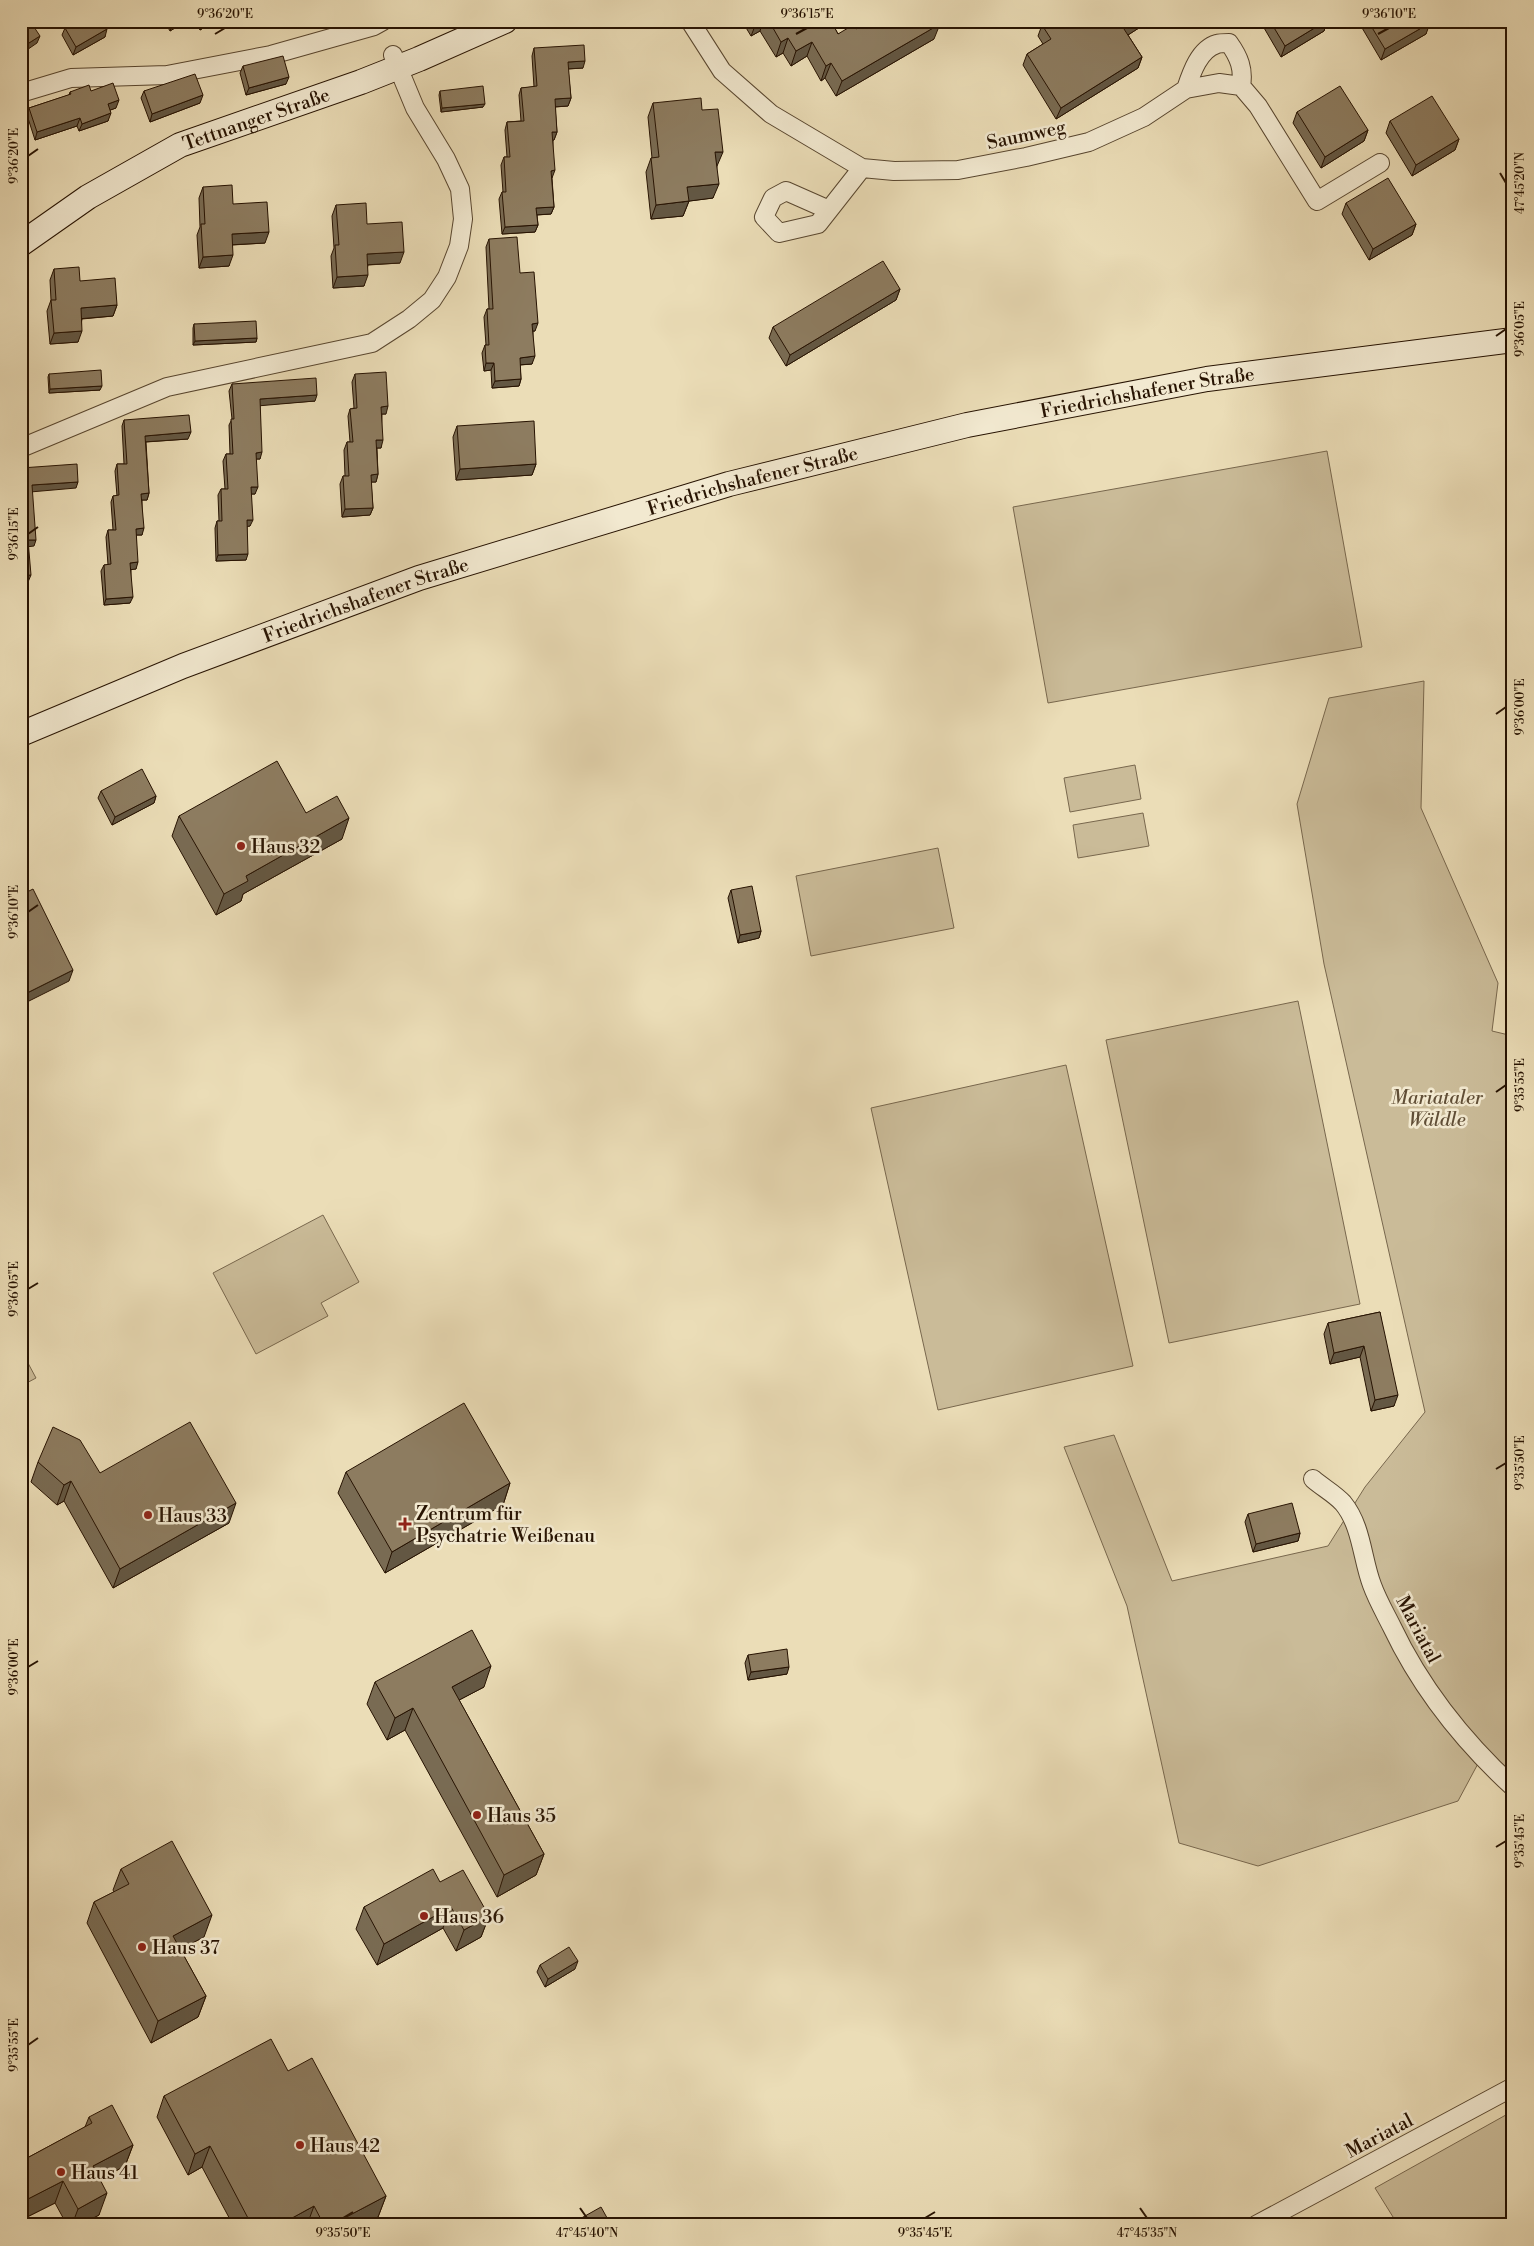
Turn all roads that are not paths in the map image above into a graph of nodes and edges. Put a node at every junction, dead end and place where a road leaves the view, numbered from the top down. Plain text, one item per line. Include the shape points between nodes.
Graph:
1 (383, 21) edge
2 (690, 21) edge
3 (503, 25) edge
4 (395, 61) junction
5 (1241, 86) junction
6 (1186, 89) junction
7 (21, 94) edge
8 (1380, 163) dead end
9 (862, 168) junction
10 (829, 210) dead end
11 (21, 244) edge
12 (1513, 340) edge
13 (21, 448) edge
14 (21, 734) edge
15 (1313, 1480) dead end
16 (1513, 1787) edge
17 (1513, 2087) edge
18 (1260, 2222) edge

1 - 7 street via 271,55 167,75 71,78
2 - 9 street, Saumweg via 722,71 771,114
3 - 4 main road, Tettnanger Straße
4 - 11 main road, Tettnanger Straße via 180,145 88,197
4 - 13 street via 415,108 460,189 463,219 459,246 447,277 432,300 372,343 167,387
5 - 6 street, Saumweg via 1219,83
5 - 6 street via 1243,72 1238,55 1229,43 1216,44 1205,52 1192,71
5 - 8 street via 1258,106 1317,201
6 - 9 street, Saumweg via 1144,117 1089,142 958,170
9 - 10 street
12 - 14 main road, Friedrichshafener Straße via 1207,379 966,425 729,484 419,578 183,666
15 - 16 street, Mariatal via 1343,1502 1355,1525 1372,1584 1420,1678 1481,1758
17 - 18 street, Mariatal

